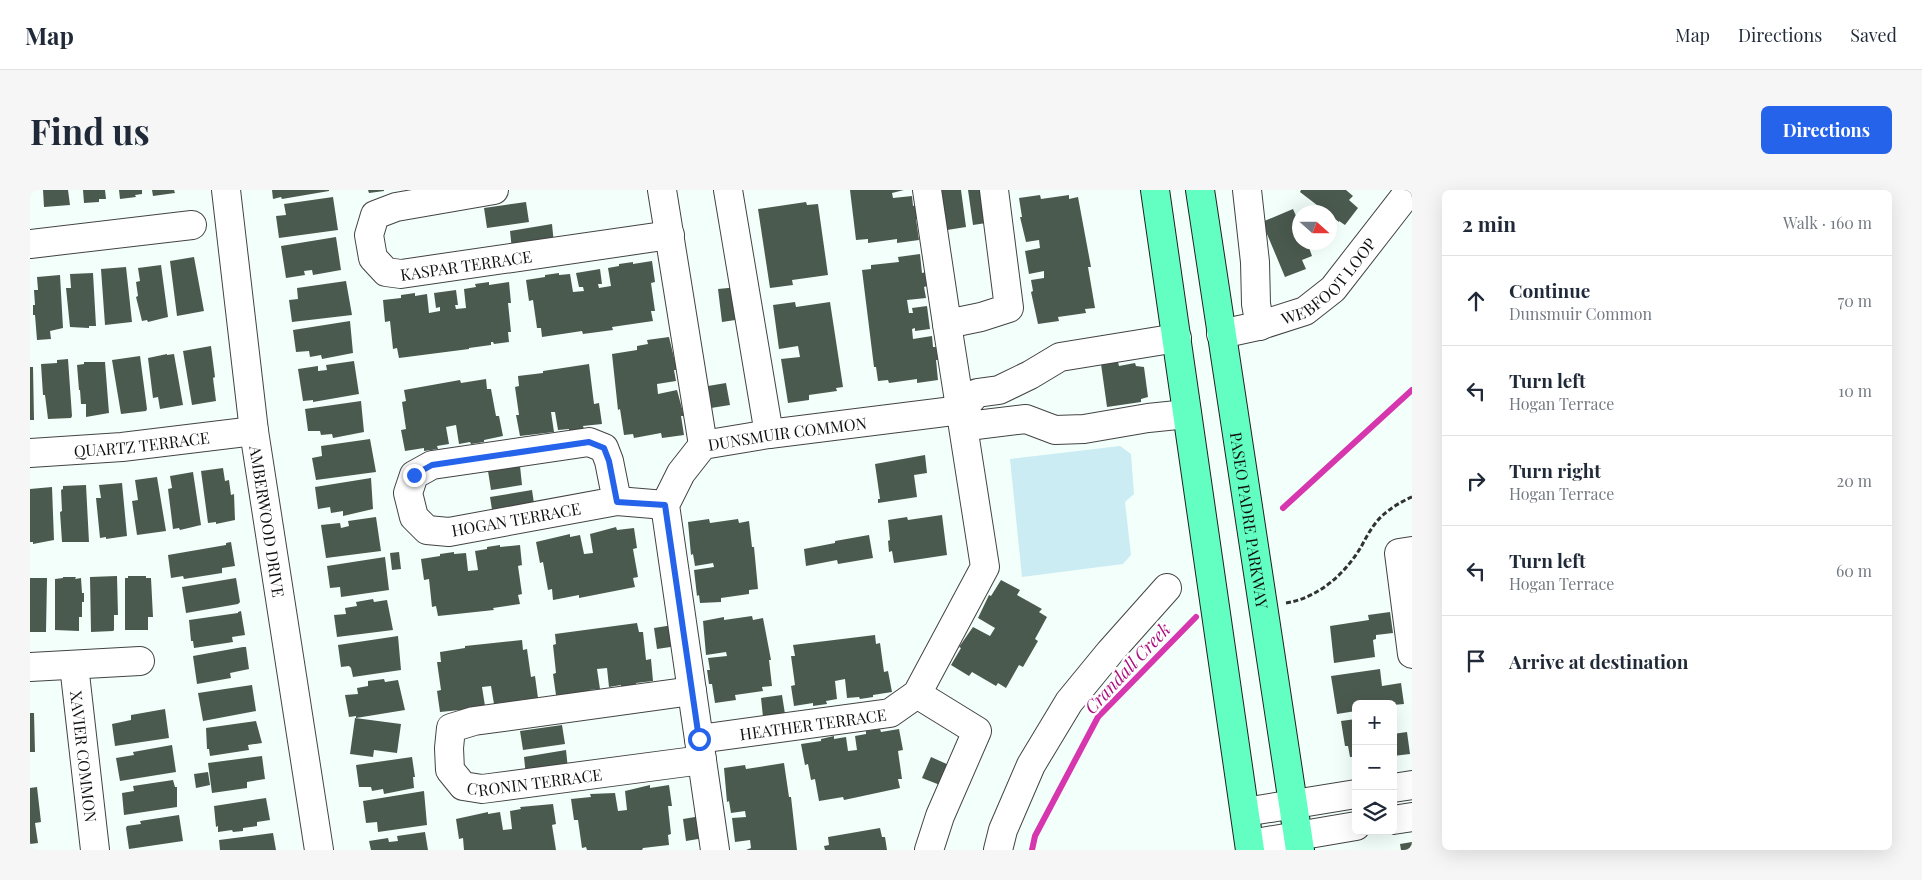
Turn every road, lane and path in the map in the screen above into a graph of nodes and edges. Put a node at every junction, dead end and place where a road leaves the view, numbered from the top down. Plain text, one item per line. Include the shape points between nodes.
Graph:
1 (226, 190) edge
2 (494, 190) edge
3 (662, 190) edge
4 (728, 190) edge
5 (927, 190) edge
6 (994, 190) edge
7 (1155, 190) edge
8 (1200, 190) edge
9 (1247, 190) edge
10 (1410, 190) edge
11 (192, 225) dead end
12 (670, 235) junction
13 (30, 244) edge
14 (947, 324) junction
15 (1260, 326) junction
16 (1221, 334) junction
17 (1177, 338) junction
18 (1021, 379) junction
19 (961, 410) junction
20 (1187, 414) junction
21 (1026, 419) junction
22 (254, 430) junction
23 (769, 434) junction
24 (704, 445) junction
25 (30, 453) edge
26 (1412, 496) edge
27 (617, 502) junction
28 (665, 505) junction
29 (1412, 551) edge
30 (1167, 588) dead end
31 (1263, 607) junction
32 (1412, 654) edge
33 (140, 662) dead end
34 (74, 665) junction
35 (30, 667) edge
36 (692, 691) junction
37 (917, 694) junction
38 (701, 749) junction
39 (1412, 785) edge
40 (1397, 787) edge
41 (1352, 795) edge
42 (1293, 805) junction
43 (1245, 812) junction
44 (1412, 817) edge
45 (1397, 819) edge
46 (1352, 827) edge
47 (1299, 843) edge
48 (1250, 847) edge
49 (96, 850) edge
50 (320, 850) edge
51 (715, 850) edge
52 (929, 850) edge
53 (998, 850) edge

1 - 22 street, AMBERWOOD DRIVE
2 - 12 street, KASPAR TERRACE via 396,207 375,215 369,235 373,258 386,272 401,274
3 - 12 street
4 - 23 street
5 - 14 street, HEATHER TERRACE
6 - 14 street via 1009,308 981,318
7 - 17 main road
8 - 16 main road, PASEO PADRE PARKWAY
9 - 15 street
10 - 15 street, WEBFOOT LOOP via 1333,289 1304,311
11 - 13 street
12 - 24 street
14 - 19 street, HEATHER TERRACE
15 - 16 street, WEBFOOT LOOP
16 - 31 main road, PASEO PADRE PARKWAY
17 - 18 street via 1060,357
17 - 20 main road
18 - 19 street via 999,390 977,392
18 - 21 street
19 - 21 street via 976,425
19 - 23 street, DUNSMUIR COMMON
19 - 37 street, HEATHER TERRACE via 985,567
20 - 21 street via 1055,430
20 - 43 main road
22 - 25 street, QUARTZ TERRACE via 122,447
22 - 50 street, AMBERWOOD DRIVE
23 - 24 street, DUNSMUIR COMMON
24 - 28 street, DUNSMUIR COMMON via 681,474
26 - 31 path via 1382,516 1348,563 1316,594
27 - 27 street, HOGAN TERRACE via 449,532 427,530 414,517 408,493 414,475 432,465 589,442 604,448
27 - 28 street, HOGAN TERRACE
28 - 36 street
29 - 32 street via 1399,553
30 - 53 street via 1069,702 1031,765 1003,830
31 - 42 main road, PASEO PADRE PARKWAY
33 - 34 street
34 - 35 street
34 - 49 street, XAVIER COMMON
36 - 38 street
36 - 38 street, CRONIN TERRACE via 474,721 451,728 450,770 463,786 482,789
37 - 38 street, HEATHER TERRACE via 890,713
37 - 52 street via 977,731 940,816
38 - 51 street
39 - 40 street
41 - 42 street
42 - 43 street
42 - 47 main road, PASEO PADRE PARKWAY
43 - 48 main road
44 - 45 street
46 - 47 street
47 - 48 street

